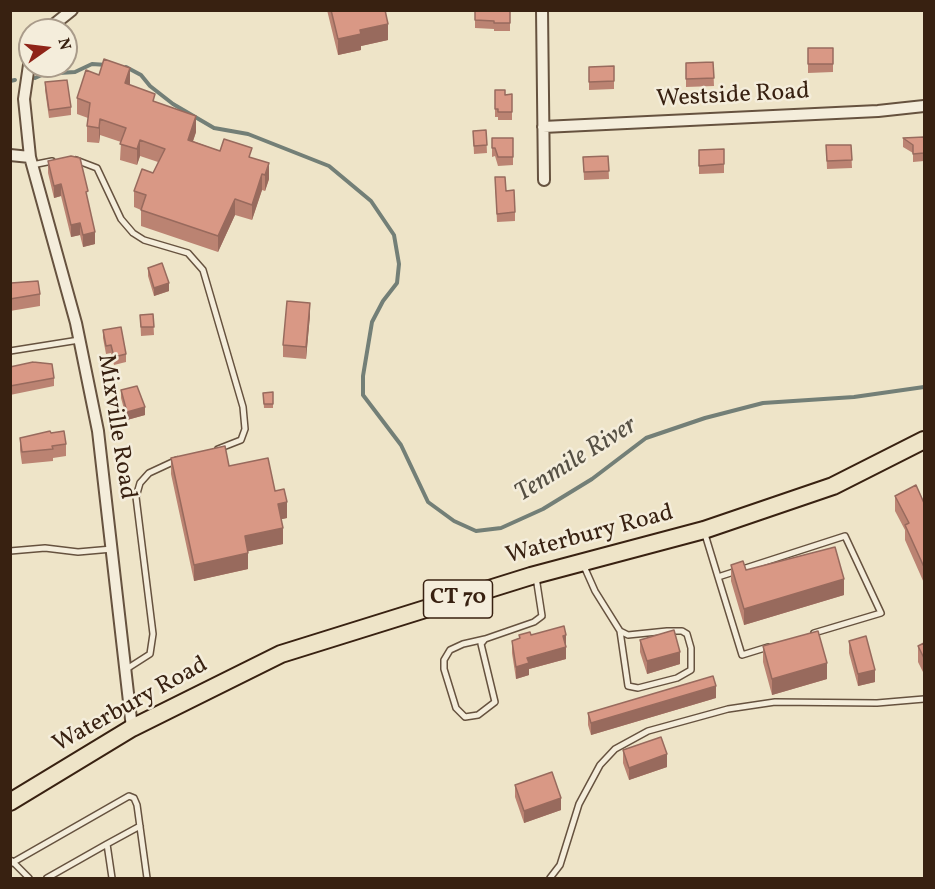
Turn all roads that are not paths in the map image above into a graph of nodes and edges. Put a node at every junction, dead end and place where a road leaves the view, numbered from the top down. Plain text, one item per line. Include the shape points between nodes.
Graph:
1 (542, 10) edge
2 (25, 78) edge
3 (924, 106) edge
4 (543, 127) junction
5 (10, 155) edge
6 (59, 160) edge
7 (67, 160) edge
8 (31, 161) junction
9 (544, 180) dead end
10 (79, 340) junction
11 (10, 351) edge
12 (924, 440) edge
13 (211, 451) edge
14 (182, 458) edge
15 (704, 530) junction
16 (112, 549) junction
17 (10, 551) edge
18 (582, 562) junction
19 (536, 575) junction
20 (718, 577) junction
21 (620, 631) junction
22 (807, 635) edge
23 (485, 639) junction
24 (775, 644) edge
25 (125, 670) junction
26 (924, 699) edge
27 (132, 728) junction
28 (10, 802) edge
29 (140, 826) junction
30 (107, 844) junction
31 (11, 861) edge
32 (29, 879) edge
33 (47, 879) edge
34 (112, 879) edge
35 (147, 879) edge
36 (550, 879) edge

1 - 4 street
2 - 8 street, Mixville Road via 24,116
3 - 4 street, Westside Road
4 - 9 street
5 - 8 street
6 - 8 lane
7 - 13 lane via 97,168 121,219 133,233 188,253 203,270 243,407 245,429 241,440
8 - 10 street, Mixville Road
10 - 11 lane
10 - 16 street, Mixville Road via 98,431
12 - 15 main road, Waterbury Road / CT 70 via 833,486
14 - 25 lane via 149,473 136,496 153,633 150,654
15 - 18 main road, Waterbury Road / CT 70
15 - 20 lane
16 - 17 lane
16 - 25 street, Mixville Road
18 - 19 main road, Waterbury Road / CT 70
18 - 21 lane
19 - 23 lane via 542,616
19 - 27 main road, Waterbury Road / CT 70 via 282,654
20 - 22 lane via 845,536 881,613
20 - 24 lane via 742,655
21 - 21 lane via 638,635 682,631 687,634 691,648 691,670 677,678 638,688 628,686
23 - 23 lane via 481,644 495,702 478,716 465,717 456,708 444,660 450,650
25 - 27 street, Mixville Road
26 - 36 lane via 877,704 775,702 648,731 615,749 600,765 579,804 560,865
27 - 28 main road, Waterbury Road / CT 70
29 - 30 lane
29 - 31 lane via 134,798 124,797
29 - 35 lane
30 - 33 lane
30 - 34 lane
31 - 32 lane

